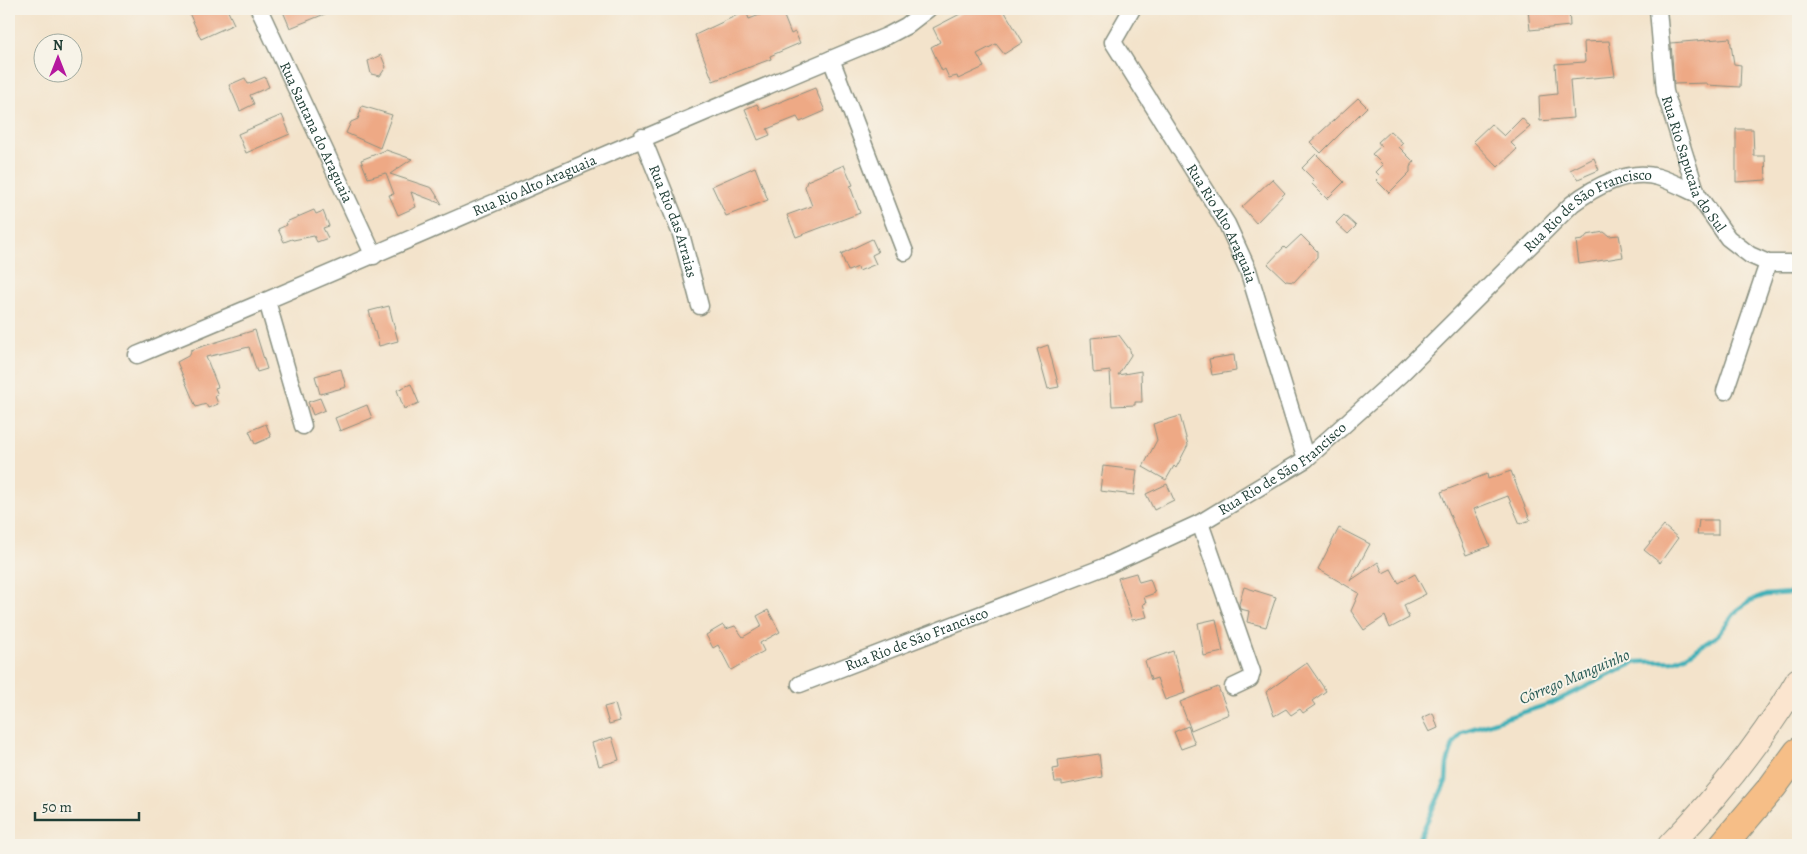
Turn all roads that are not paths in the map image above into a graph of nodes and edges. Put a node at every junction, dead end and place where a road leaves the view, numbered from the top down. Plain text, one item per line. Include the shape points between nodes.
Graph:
1 (259, 9) edge
2 (928, 9) edge
3 (1132, 9) edge
4 (1658, 9) edge
5 (831, 59) junction
6 (642, 137) junction
7 (1697, 194) junction
8 (905, 252) dead end
9 (374, 256) junction
10 (1768, 263) junction
11 (1798, 263) edge
12 (267, 301) junction
13 (700, 306) dead end
14 (137, 355) dead end
15 (1725, 391) dead end
16 (303, 426) dead end
17 (1306, 459) junction
18 (1200, 523) junction
19 (1798, 680) edge
20 (800, 684) dead end
21 (1233, 687) dead end
22 (1798, 752) edge
23 (1670, 845) edge
24 (1723, 845) edge

1 - 9 street, Rua Santana do Araguaia
2 - 5 street, Rua Rio Alto Araguaia via 887,36
3 - 17 street, Rua Rio Alto Araguaia via 1113,42 1231,232 1254,286
4 - 7 street, Rua Rio Sapucaia do Sul via 1664,92
5 - 6 street, Rua Rio Alto Araguaia
5 - 8 street
6 - 9 street, Rua Rio Alto Araguaia
6 - 13 street, Rua Rio das Arraias via 681,234
7 - 10 street, Rua Rio Sapucaia do Sul via 1728,238 1750,255
7 - 17 street, Rua Rio de São Francisco via 1656,176 1638,175 1590,190 1572,204 1400,375
9 - 12 street, Rua Rio Alto Araguaia
10 - 11 street, Rua Rio Sapucaia do Sul
10 - 15 street
12 - 14 street, Rua Rio Alto Araguaia
12 - 16 street
17 - 18 street, Rua Rio de São Francisco
18 - 20 street, Rua Rio de São Francisco via 1104,567
18 - 21 street via 1252,672 1250,679
19 - 23 main road via 1781,710 1735,772
22 - 24 highway

